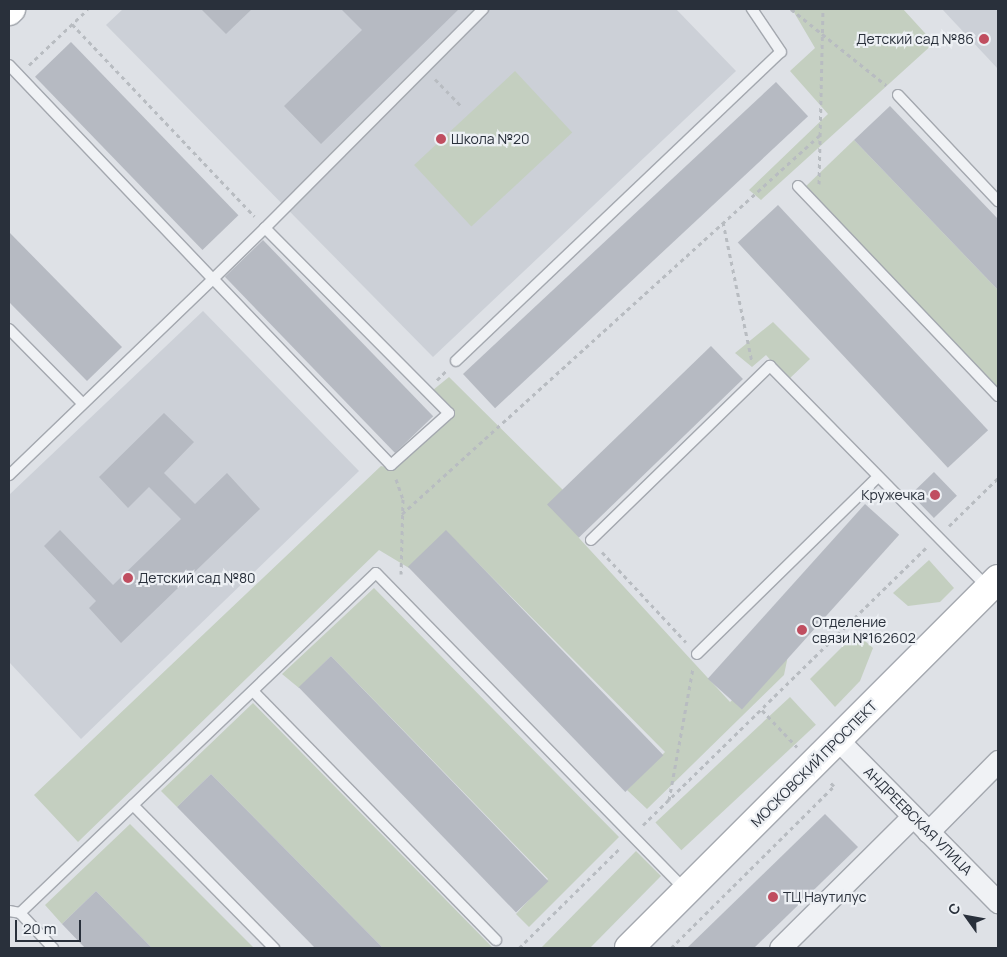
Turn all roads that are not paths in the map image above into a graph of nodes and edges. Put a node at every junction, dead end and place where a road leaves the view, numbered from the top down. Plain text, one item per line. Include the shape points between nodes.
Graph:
1 (483, 9) edge
2 (752, 9) edge
3 (9, 65) edge
4 (898, 95) road end
5 (798, 186) dead end
6 (998, 201) edge
7 (265, 228) junction
8 (213, 279) junction
9 (9, 329) edge
10 (456, 361) road end
11 (998, 396) edge
12 (82, 403) junction
13 (9, 474) edge
14 (877, 478) junction
15 (591, 540) road end
16 (993, 584) edge
17 (697, 654) road end
18 (253, 691) junction
19 (838, 740) junction
20 (998, 763) edge
21 (133, 805) junction
22 (912, 817) junction
23 (928, 832) junction
24 (686, 892) junction
25 (998, 902) edge
26 (9, 911) edge
27 (20, 913) junction
28 (496, 940) dead end
29 (53, 948) edge
30 (274, 948) edge
31 (629, 948) edge
32 (780, 948) edge

1 - 7 lane
2 - 10 lane via 782,52
3 - 8 lane
4 - 6 lane
5 - 11 lane
7 - 8 lane
7 - 8 lane via 449,413 391,464
8 - 12 lane
9 - 12 lane
12 - 13 lane
14 - 15 lane via 770,366
14 - 16 lane via 937,538
14 - 17 lane
16 - 19 street, МОСКОВСКИЙ ПРОСПЕКТ
18 - 21 lane
18 - 24 lane via 376,573
18 - 28 lane
19 - 22 street, АНДРЕЕВСКАЯ УЛИЦА
19 - 24 street, МОСКОВСКИЙ ПРОСПЕКТ
20 - 23 street
21 - 27 lane
21 - 30 lane
22 - 23 street, АНДРЕЕВСКАЯ УЛИЦА
22 - 32 street
23 - 25 street, АНДРЕЕВСКАЯ УЛИЦА
24 - 31 street, МОСКОВСКИЙ ПРОСПЕКТ
26 - 27 lane
27 - 29 lane

